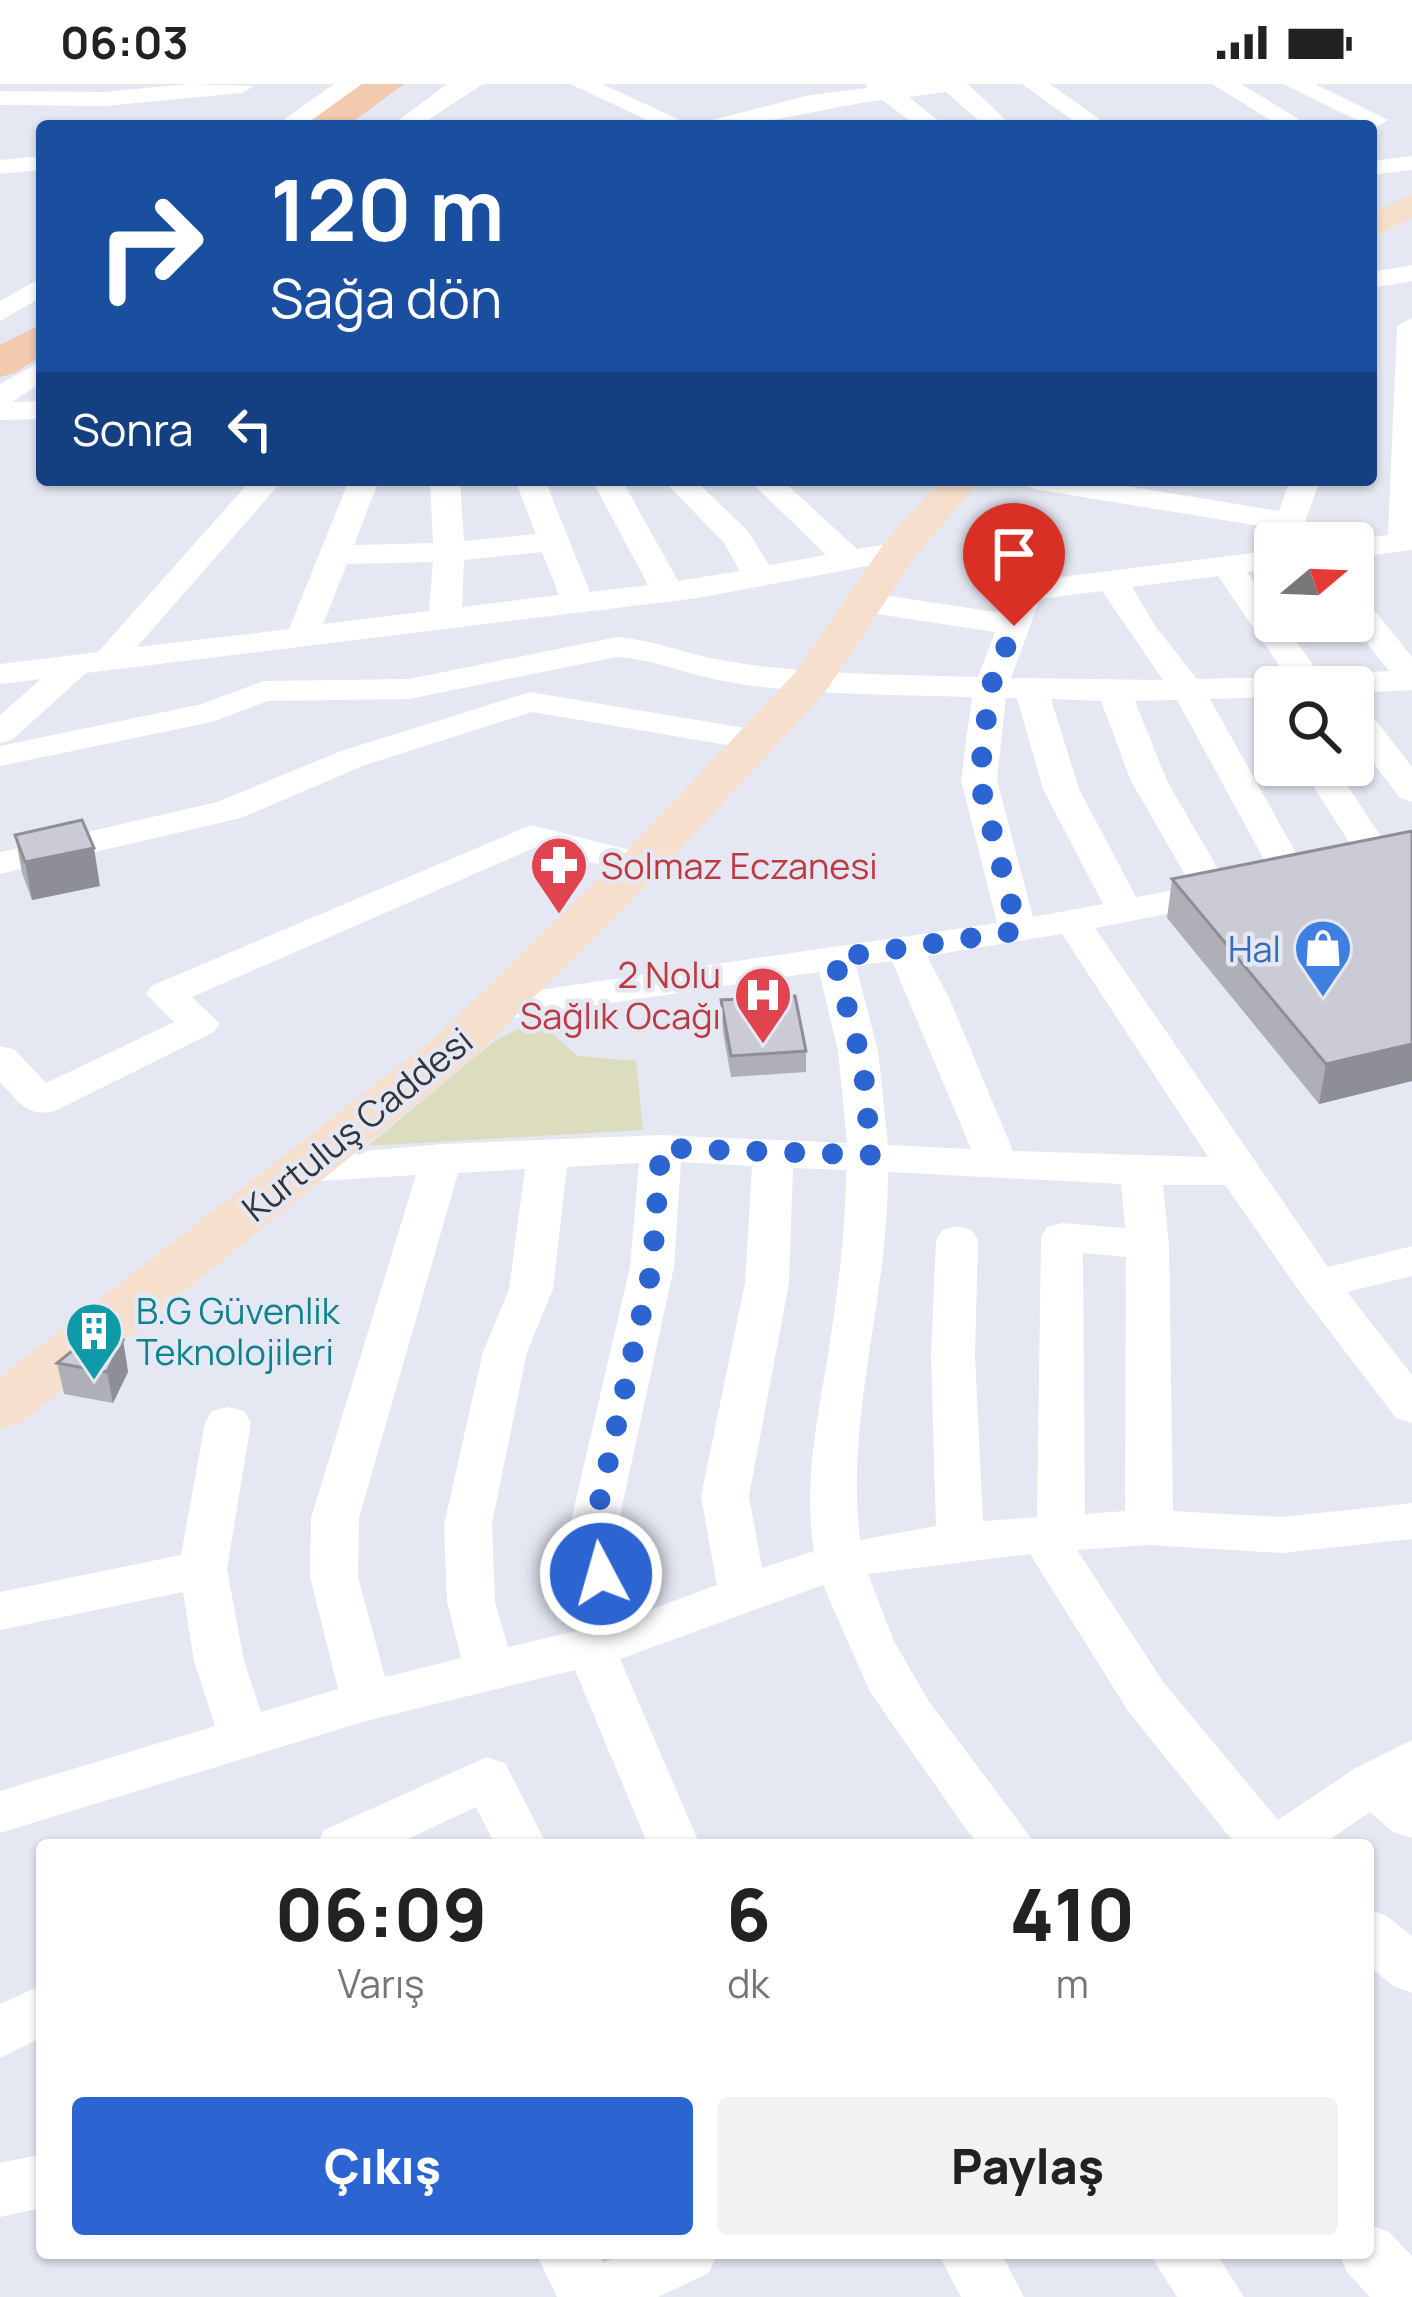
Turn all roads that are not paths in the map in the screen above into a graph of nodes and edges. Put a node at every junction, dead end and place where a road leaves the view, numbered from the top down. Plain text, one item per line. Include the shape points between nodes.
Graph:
1 (350, 84) edge
2 (386, 84) edge
3 (419, 84) edge
4 (471, 84) edge
5 (582, 84) edge
6 (769, 84) edge
7 (952, 84) edge
8 (1034, 84) edge
9 (1224, 84) edge
10 (1295, 84) edge
11 (248, 85) edge
12 (881, 88) edge
13 (147, 96) junction
14 (0, 98) edge
15 (810, 102) junction
16 (138, 120) edge
17 (295, 120) edge
18 (331, 120) edge
19 (364, 120) edge
20 (413, 120) edge
21 (667, 120) edge
22 (740, 120) edge
23 (840, 120) edge
24 (925, 120) edge
25 (993, 120) edge
26 (1088, 120) edge
27 (1287, 120) edge
28 (1376, 120) edge
29 (1412, 163) edge
30 (36, 164) edge
31 (0, 167) edge
32 (1377, 167) edge
33 (1412, 204) edge
34 (1377, 224) edge
35 (1377, 280) edge
36 (1408, 280) edge
37 (36, 290) edge
38 (36, 312) edge
39 (0, 313) edge
40 (1405, 325) edge
41 (0, 335) edge
42 (36, 340) edge
43 (0, 364) edge
44 (36, 373) edge
45 (0, 397) edge
46 (36, 410) edge
47 (0, 411) edge
48 (1377, 427) edge
49 (1409, 434) edge
50 (262, 486) edge
51 (362, 486) edge
52 (445, 486) edge
53 (532, 486) edge
54 (610, 486) edge
55 (684, 486) edge
56 (770, 486) edge
57 (957, 486) edge
58 (1111, 486) edge
59 (1303, 486) edge
60 (1201, 493) edge
61 (1263, 522) edge
62 (1291, 522) edge
63 (811, 524) junction
64 (1042, 536) dead end
65 (737, 538) junction
66 (550, 542) junction
67 (1374, 549) edge
68 (1407, 549) edge
69 (449, 552) junction
70 (338, 555) junction
71 (1254, 562) edge
72 (1226, 565) junction
73 (760, 577) junction
74 (1112, 580) junction
75 (857, 581) junction
76 (1027, 591) junction
77 (668, 592) junction
78 (578, 603) junction
79 (446, 620) junction
80 (1014, 626) junction
81 (1374, 631) edge
82 (302, 638) junction
83 (91, 664) junction
84 (1309, 666) edge
85 (0, 674) edge
86 (1412, 680) edge
87 (811, 682) junction
88 (1374, 683) edge
89 (990, 688) junction
90 (1031, 689) junction
91 (1188, 689) junction
92 (1114, 691) junction
93 (1254, 691) edge
94 (0, 733) edge
95 (757, 740) junction
96 (1374, 741) edge
97 (0, 756) edge
98 (1335, 786) edge
99 (1412, 791) edge
100 (1396, 858) edge
101 (0, 863) edge
102 (641, 864) junction
103 (1292, 878) junction
104 (1214, 894) junction
105 (1124, 911) junction
106 (1072, 921) junction
107 (1018, 931) junction
108 (904, 948) junction
109 (834, 958) junction
110 (497, 1008) junction
111 (0, 1058) edge
112 (661, 1148) junction
113 (773, 1151) junction
114 (548, 1152) junction
115 (871, 1155) junction
116 (442, 1157) junction
117 (996, 1161) junction
118 (304, 1168) junction
119 (1239, 1171) junction
120 (1141, 1172) junction
121 (957, 1240) dead end
122 (1148, 1244) junction
123 (1412, 1261) edge
124 (1317, 1285) junction
125 (1412, 1407) edge
126 (0, 1408) edge
127 (228, 1423) dead end
128 (1412, 1521) edge
129 (1149, 1527) junction
130 (1053, 1534) junction
131 (960, 1540) junction
132 (840, 1562) junction
133 (203, 1568) junction
134 (743, 1594) junction
135 (0, 1611) edge
136 (608, 1642) junction
137 (489, 1671) junction
138 (366, 1701) junction
139 (244, 1737) junction
140 (1392, 1773) edge
141 (0, 1812) edge
142 (1412, 1817) edge
143 (356, 1839) edge
144 (518, 1839) edge
145 (672, 1839) edge
146 (1005, 1839) edge
147 (1262, 1839) edge
148 (1292, 1839) edge
149 (1374, 1936) edge
150 (1412, 1969) edge
151 (36, 2012) edge
152 (0, 2033) edge
153 (36, 2182) edge
154 (0, 2191) edge
155 (1374, 2258) edge
156 (570, 2259) edge
157 (675, 2259) edge
158 (972, 2259) edge
159 (1184, 2259) edge
160 (592, 2297) edge
161 (994, 2297) edge
162 (1214, 2297) edge
163 (1410, 2297) edge

1 - 17 street
2 - 18 highway
3 - 19 highway
4 - 20 street
5 - 21 street
6 - 15 street
7 - 12 street
7 - 25 street
8 - 26 street
9 - 27 street
10 - 28 street
11 - 13 street
12 - 15 street
12 - 24 street
13 - 14 street
13 - 16 street
15 - 22 street
15 - 23 street
29 - 32 street
30 - 31 street
33 - 34 main road
35 - 36 street
37 - 39 street
38 - 41 highway
40 - 49 street
42 - 43 highway
44 - 45 street
46 - 47 street
48 - 49 street
49 - 68 street
50 - 83 street
51 - 70 street
52 - 69 street
53 - 66 street
54 - 77 street
55 - 65 street
56 - 63 street
57 - 75 main road, Kurtuluş Caddesi via 899,551
58 - 60 street
59 - 62 street
60 - 61 street
63 - 65 street
63 - 75 street
64 - 76 street
65 - 73 street
66 - 69 street
66 - 78 street
67 - 68 street
69 - 70 street
69 - 79 street
70 - 82 street
71 - 72 street
72 - 74 street
72 - 84 street
73 - 75 street
73 - 77 street
74 - 76 street
74 - 91 street
75 - 80 street
75 - 87 main road, Kurtuluş Caddesi
76 - 80 street
77 - 78 street
78 - 79 street
79 - 82 street
80 - 89 street
81 - 86 street
82 - 83 street
83 - 85 street
83 - 94 street
86 - 88 street
87 - 89 street
87 - 95 main road, Kurtuluş Caddesi
87 - 97 street via 617,647 409,689 263,692 212,712
89 - 90 street
89 - 107 street via 979,780
90 - 92 street
90 - 105 street via 1061,789
91 - 92 street
91 - 93 street
91 - 103 street
92 - 104 street via 1149,781
95 - 101 street via 530,702 352,758 212,815
95 - 102 main road, Kurtuluş Caddesi
96 - 99 street
98 - 100 street
100 - 103 street
102 - 110 main road, Kurtuluş Caddesi
102 - 111 street via 532,836 165,994 200,1024 41,1102
103 - 104 street
104 - 105 street
105 - 106 street
106 - 107 street
106 - 119 street
107 - 108 street
108 - 109 street
108 - 117 street
109 - 110 street
109 - 115 street via 863,1066
110 - 118 main road, Kurtuluş Caddesi
112 - 113 street
112 - 114 street
112 - 136 street via 652,1267 594,1526
113 - 115 street
113 - 134 street via 767,1283 725,1496
114 - 116 street
114 - 137 street via 531,1289 506,1352 469,1524 471,1602
115 - 117 street
115 - 132 street via 835,1472
116 - 118 street
116 - 138 street via 335,1518 334,1577
117 - 120 street
118 - 126 main road, Kurtuluş Caddesi
119 - 120 street
119 - 124 street
120 - 122 street
121 - 131 street
122 - 129 street
122 - 130 street via 1062,1237
123 - 124 street
124 - 125 street
127 - 133 street
128 - 129 street via 1282,1535
129 - 130 street
130 - 131 street
130 - 147 street via 1119,1662
131 - 132 street
132 - 134 street
132 - 146 street via 904,1701
133 - 135 street
133 - 139 street via 219,1661
134 - 136 street
136 - 137 street
136 - 145 street
137 - 138 street
138 - 139 street
139 - 141 street
140 - 142 street
140 - 148 street
143 - 144 street via 487,1778
149 - 150 street
151 - 152 street
153 - 154 street
155 - 163 street
156 - 160 street
157 - 160 street
158 - 161 street
159 - 162 street

